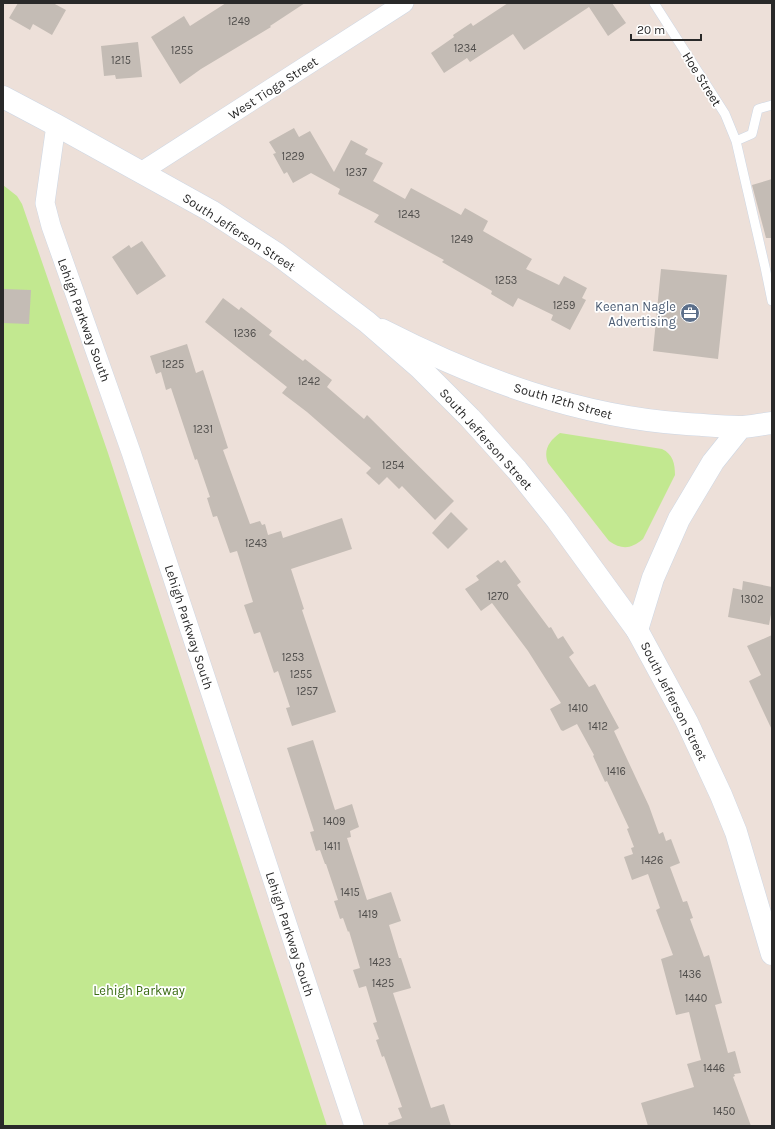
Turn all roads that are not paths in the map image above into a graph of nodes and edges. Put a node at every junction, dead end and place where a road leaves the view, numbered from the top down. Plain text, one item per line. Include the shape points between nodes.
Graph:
1 (404, 3) edge
2 (654, 3) edge
3 (3, 97) edge
4 (772, 104) edge
5 (56, 125) junction
6 (736, 141) junction
7 (141, 172) junction
8 (772, 301) edge
9 (367, 322) junction
10 (772, 423) edge
11 (740, 428) junction
12 (637, 630) junction
13 (772, 954) edge
14 (354, 1126) edge

1 - 7 street, West Tioga Street
2 - 6 lane, Hoe Street via 725,114
3 - 5 main road, South Jefferson Street
4 - 6 lane via 758,109 752,134
5 - 7 main road, South Jefferson Street
5 - 14 street, Lehigh Parkway South via 45,203 51,226 132,452
6 - 8 lane, Hoe Street
7 - 9 main road, South Jefferson Street via 211,211 278,254
9 - 11 main road, South 12th Street via 427,352 531,394 604,414 653,422
9 - 12 main road, South Jefferson Street via 426,374 517,470
10 - 11 main road, South 12th Street
11 - 12 main road via 713,462 679,519 653,578
12 - 13 main road, South Jefferson Street via 687,722 721,795 736,832

